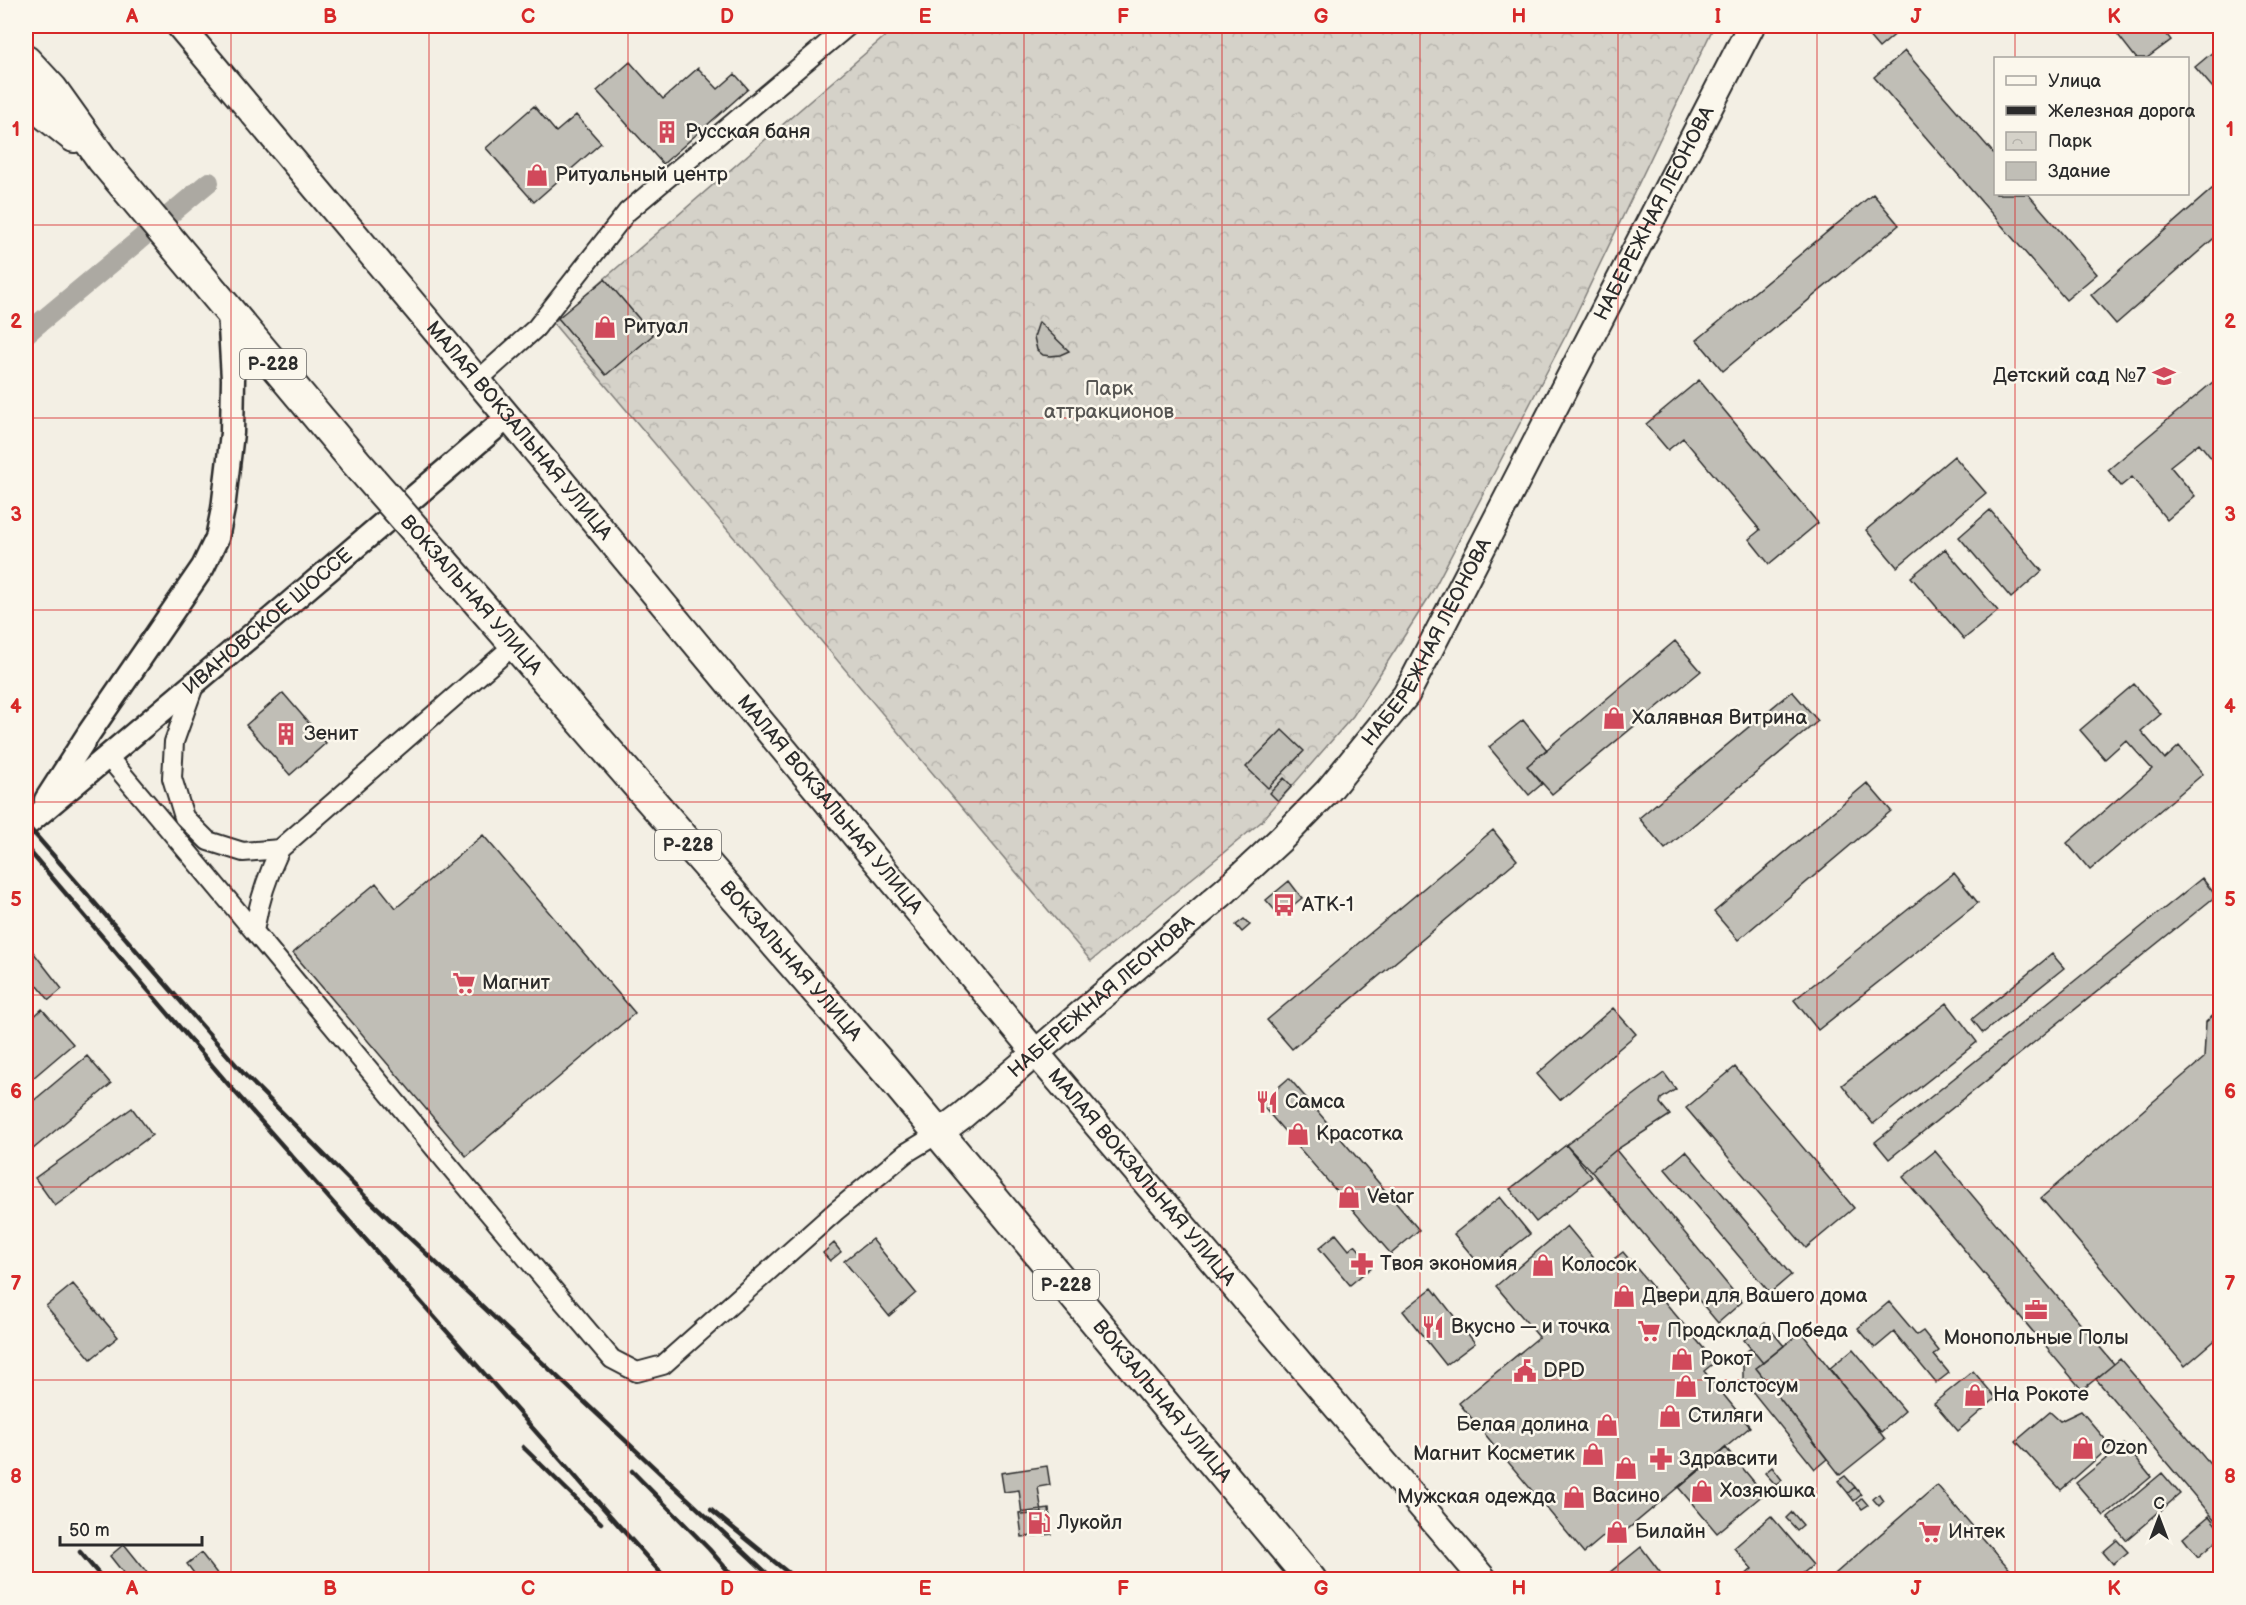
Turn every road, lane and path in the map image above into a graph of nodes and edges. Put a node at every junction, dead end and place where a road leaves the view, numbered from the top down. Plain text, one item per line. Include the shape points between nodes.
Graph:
1 (180, 26) edge
2 (848, 26) edge
3 (1751, 26) edge
4 (26, 61) edge
5 (26, 99) edge
6 (102, 159) junction
7 (229, 310) junction
8 (477, 381) junction
9 (508, 417) junction
10 (514, 645) junction
11 (195, 683) junction
12 (108, 757) junction
13 (30, 821) edge
14 (280, 849) junction
15 (254, 931) junction
16 (1035, 1052) junction
17 (939, 1133) junction
18 (1311, 1580) edge
19 (1484, 1580) edge

1 - 8 main road, МАЛАЯ ВОКЗАЛЬНАЯ УЛИЦА
2 - 8 street via 627,213 536,328
3 - 16 main road, НАБЕРЕЖНАЯ ЛЕОНОВА via 1406,695 1328,792 1281,839
4 - 6 highway, Р-228 via 52,89
5 - 6 highway, Р-228
6 - 7 highway, ВОКЗАЛЬНАЯ УЛИЦА / Р-228
7 - 10 highway, ВОКЗАЛЬНАЯ УЛИЦА / Р-228, bridge
7 - 13 street via 232,434 217,538 203,567
8 - 9 main road, МАЛАЯ ВОКЗАЛЬНАЯ УЛИЦА
9 - 11 street, ИВАНОВСКОЕ ШОССЕ
9 - 16 main road, МАЛАЯ ВОКЗАЛЬНАЯ УЛИЦА
10 - 14 street
10 - 17 highway, ВОКЗАЛЬНАЯ УЛИЦА / Р-228
11 - 12 street, ИВАНОВСКОЕ ШОССЕ
11 - 14 street via 174,742 172,778 184,817 208,841 243,852
12 - 13 street, ИВАНОВСКОЕ ШОССЕ
12 - 15 street
14 - 15 street via 267,875
15 - 17 street via 612,1359 637,1372 663,1365 836,1211 906,1153
16 - 17 main road, НАБЕРЕЖНАЯ ЛЕОНОВА
16 - 19 main road, МАЛАЯ ВОКЗАЛЬНАЯ УЛИЦА
17 - 18 highway, ВОКЗАЛЬНАЯ УЛИЦА / Р-228

